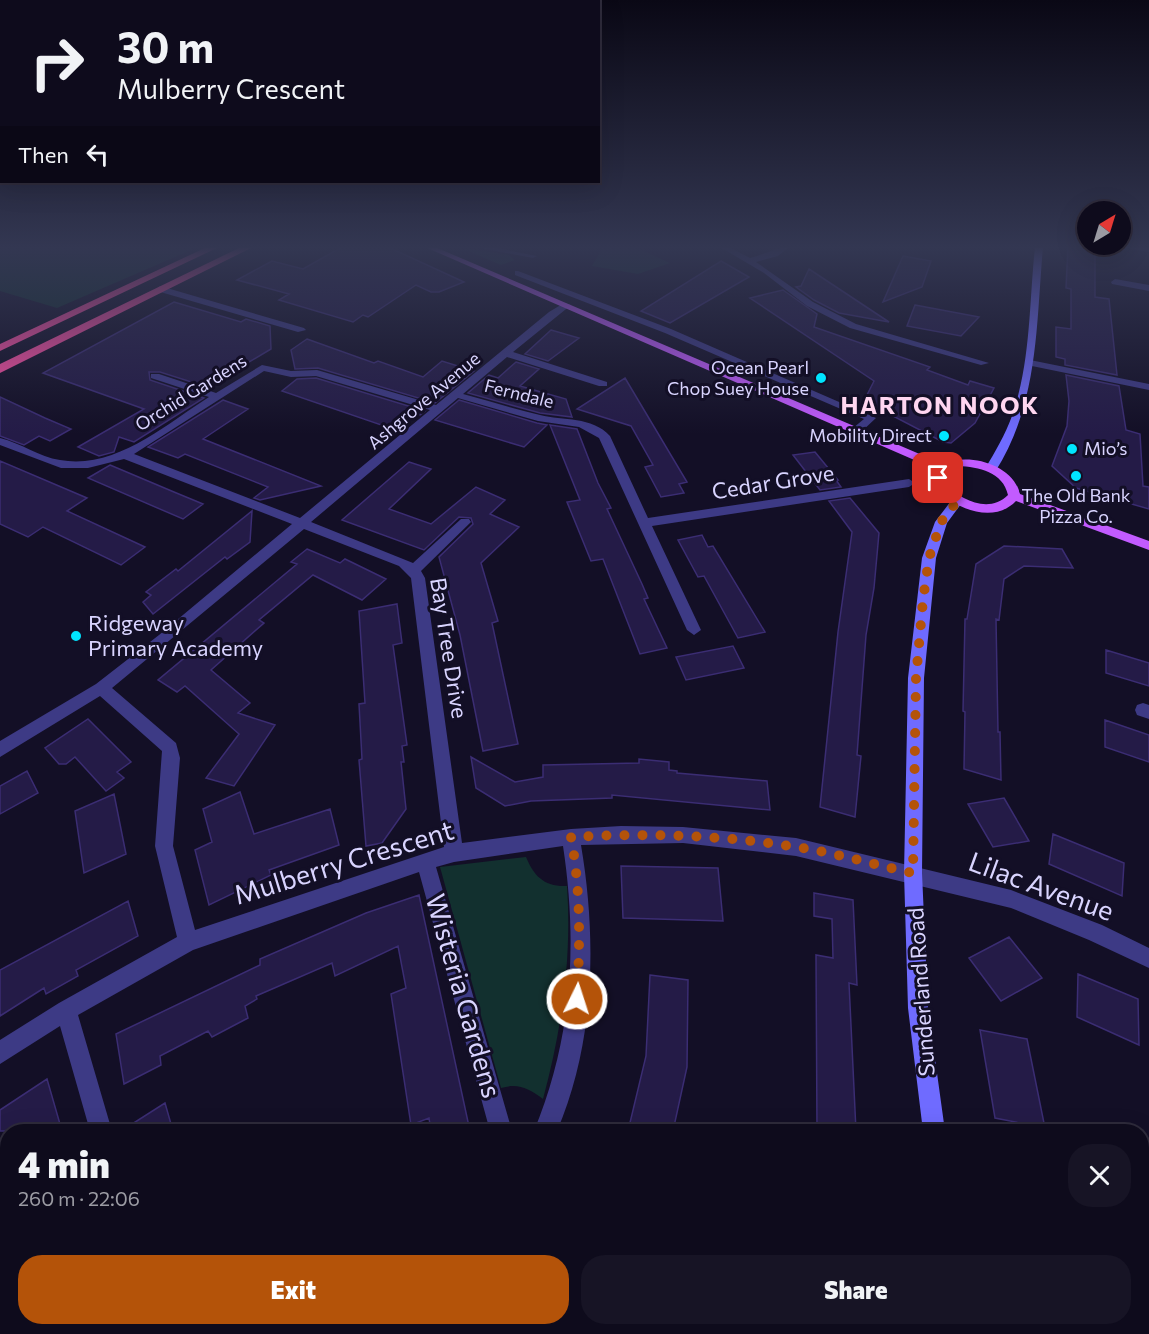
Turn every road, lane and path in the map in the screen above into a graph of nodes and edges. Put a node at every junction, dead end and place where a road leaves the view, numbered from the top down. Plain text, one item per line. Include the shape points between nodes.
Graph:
1 (82, 309) edge
2 (119, 309) edge
3 (230, 309) edge
4 (560, 309) edge
5 (577, 309) edge
6 (612, 309) edge
7 (820, 309) edge
8 (1034, 309) edge
9 (301, 330) dead end
10 (668, 331) junction
11 (650, 342) junction
12 (0, 348) edge
13 (506, 353) junction
14 (984, 363) dead end
15 (1030, 363) junction
16 (0, 369) edge
17 (155, 376) dead end
18 (603, 384) dead end
19 (1149, 387) edge
20 (457, 395) junction
21 (215, 396) junction
22 (440, 410) junction
23 (856, 430) junction
24 (0, 441) edge
25 (125, 454) junction
26 (942, 468) junction
27 (991, 468) junction
28 (909, 483) dead end
29 (1014, 496) junction
30 (958, 500) junction
31 (465, 522) dead end
32 (304, 523) junction
33 (643, 523) junction
34 (1149, 546) edge
35 (414, 570) junction
36 (694, 630) dead end
37 (101, 688) junction
38 (0, 750) edge
39 (571, 837) junction
40 (454, 853) junction
41 (424, 861) junction
42 (913, 873) junction
43 (188, 942) junction
44 (1149, 958) edge
45 (66, 1010) junction
46 (0, 1053) edge
47 (99, 1124) edge
48 (499, 1124) edge
49 (548, 1124) edge
50 (933, 1124) edge

1 - 12 highway
2 - 16 highway
3 - 9 street
4 - 13 street, Ashgrove Avenue
5 - 11 main road
6 - 10 street
7 - 14 street via 853,326
8 - 15 street
10 - 11 street
10 - 23 street via 871,418
11 - 23 main road
13 - 18 street
13 - 20 street, Ashgrove Avenue
15 - 19 street
15 - 27 street via 1026,394 1014,430
17 - 21 street
20 - 22 street, Ashgrove Avenue
20 - 33 street, Ferndale via 541,419 580,422 595,428 604,436
21 - 22 street, Orchid Gardens via 261,368 291,374 318,373
21 - 25 street, Orchid Gardens
22 - 32 street, Ashgrove Avenue
23 - 26 main road
24 - 25 street, Orchid Gardens via 58,466 99,463
25 - 32 street, Bay Tree Drive
26 - 27 main road via 969,463
26 - 30 main road via 938,473 939,484
27 - 29 main road via 1010,481
28 - 33 street, Cedar Grove
29 - 30 main road via 995,508
29 - 34 main road
30 - 42 street, Sunderland Road via 941,522 929,558 923,600 916,678
31 - 35 street
32 - 35 street, Bay Tree Drive
32 - 37 street, Ashgrove Avenue
33 - 36 street
35 - 40 street, Bay Tree Drive via 425,620
37 - 38 street, Ashgrove Avenue
37 - 43 street via 170,748 164,846
39 - 40 street, Mulberry Crescent
39 - 42 street, Mulberry Crescent via 717,838 796,847
39 - 49 street via 578,871 581,933 575,1021 562,1089
40 - 41 street, Mulberry Crescent
41 - 43 street, Mulberry Crescent
41 - 48 street, Wisteria Gardens
42 - 44 street, Lilac Avenue via 1011,899
42 - 50 street, Sunderland Road via 918,1008
43 - 45 street, Mulberry Crescent
45 - 46 street, Mulberry Crescent
45 - 47 street

